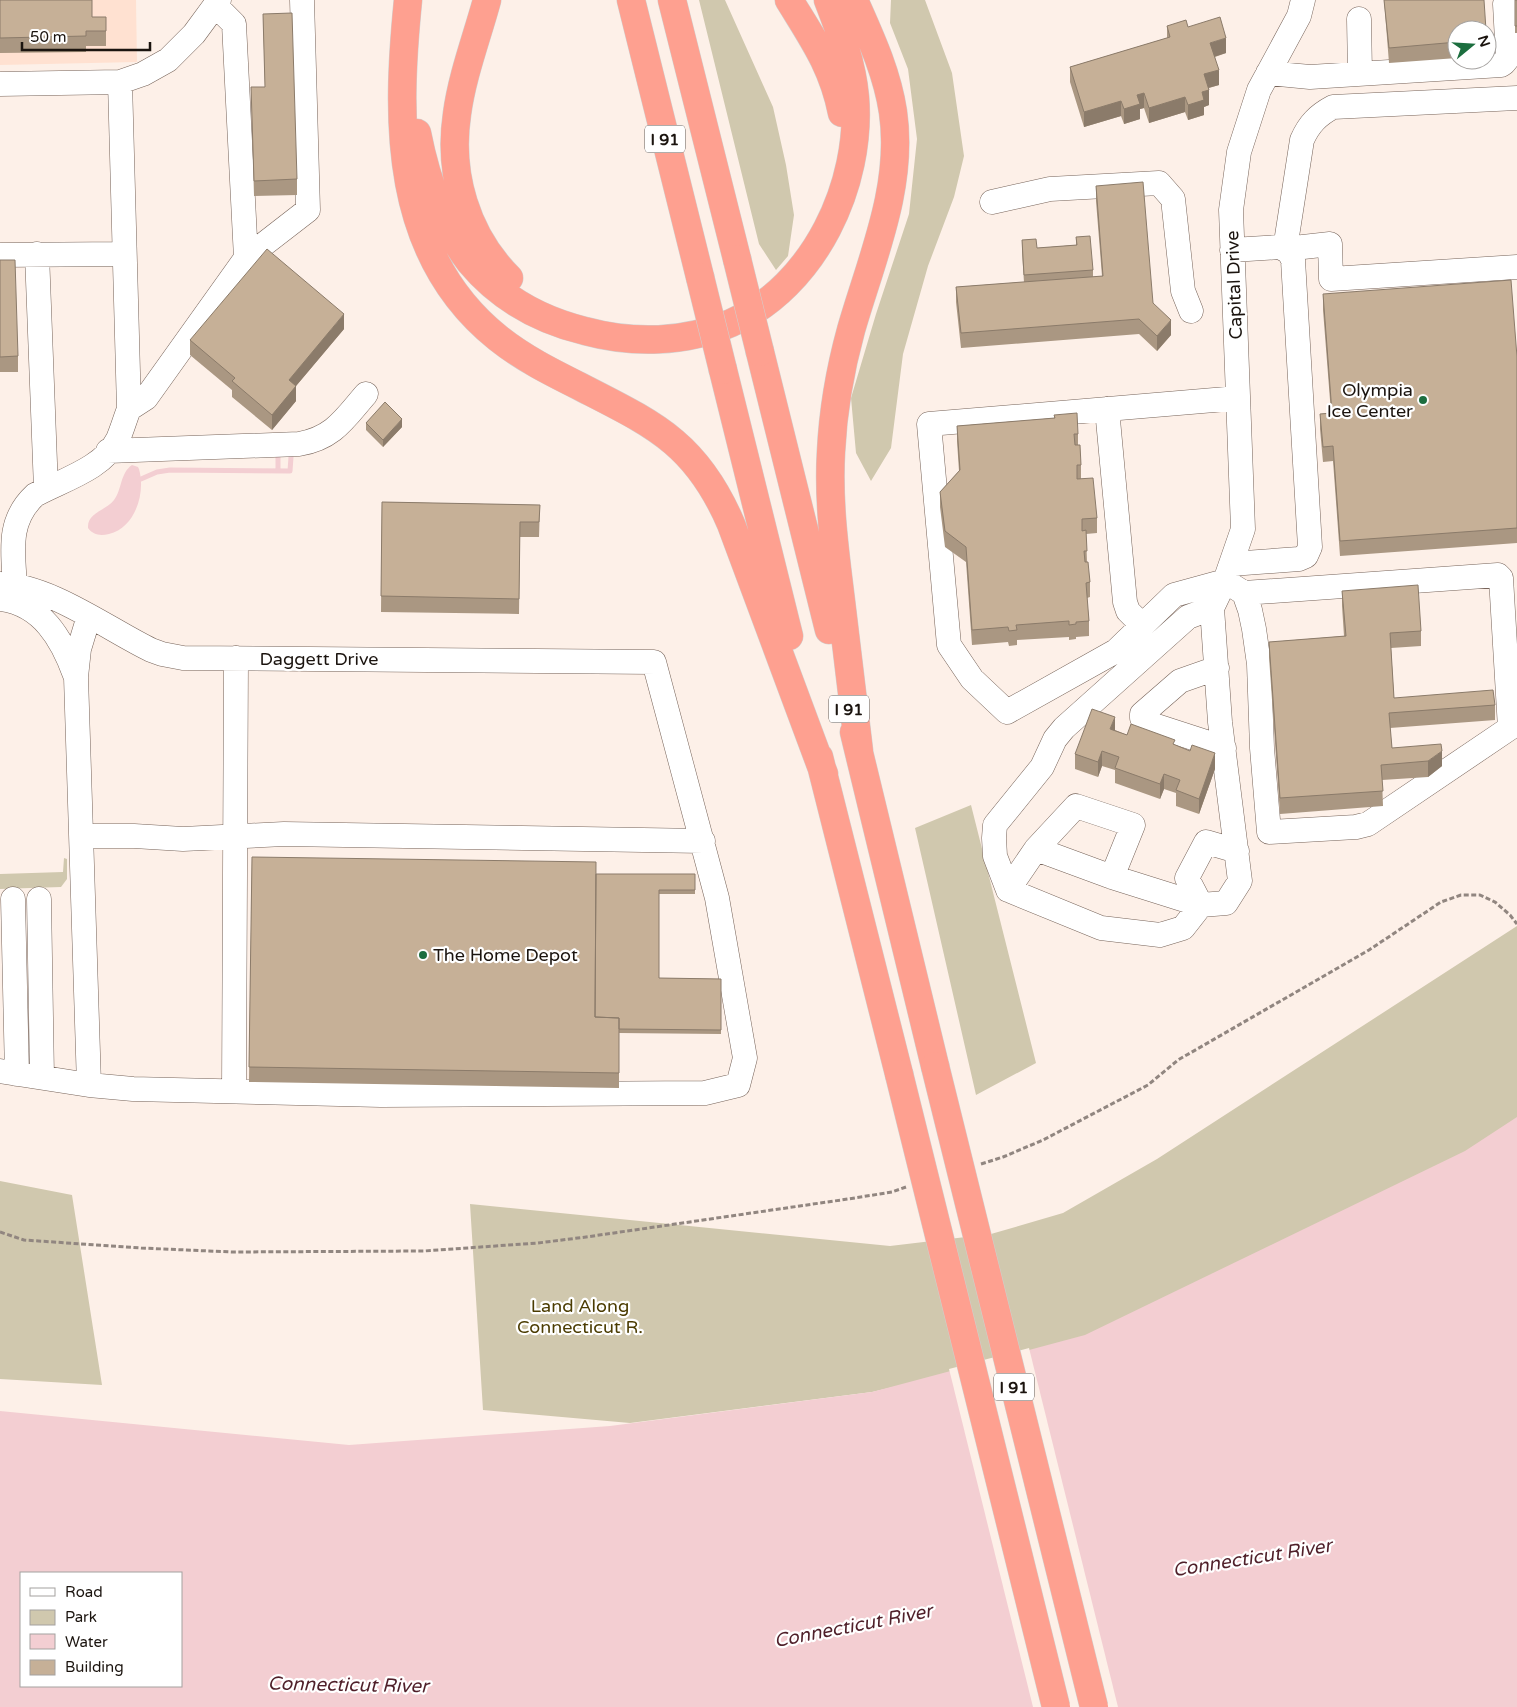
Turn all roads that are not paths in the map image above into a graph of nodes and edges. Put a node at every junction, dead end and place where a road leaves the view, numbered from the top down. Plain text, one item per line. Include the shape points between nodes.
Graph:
1 (302, 0) edge
2 (408, 0) edge
3 (487, 0) edge
4 (631, 0) edge
5 (672, 0) edge
6 (789, 0) edge
7 (828, 0) edge
8 (854, 0) edge
9 (1303, 0) edge
10 (217, 2) edge
11 (1505, 4) dead end
12 (1359, 19) dead end
13 (1268, 73) junction
14 (1360, 73) junction
15 (120, 82) junction
16 (0, 84) edge
17 (1517, 98) edge
18 (992, 202) dead end
19 (815, 248) junction
20 (1284, 249) junction
21 (1232, 250) junction
22 (37, 254) junction
23 (124, 254) junction
24 (0, 255) edge
25 (246, 258) junction
26 (1517, 267) edge
27 (1191, 311) dead end
28 (611, 337) junction
29 (366, 394) dead end
30 (1238, 398) junction
31 (129, 409) junction
32 (1107, 409) junction
33 (108, 451) junction
34 (46, 489) junction
35 (7, 531) edge
36 (1233, 579) junction
37 (5, 590) edge
38 (1212, 608) junction
39 (89, 616) junction
40 (1142, 625) junction
41 (236, 658) junction
42 (1217, 668) junction
43 (76, 678) junction
44 (1514, 718) edge
45 (1224, 748) junction
46 (859, 751) junction
47 (824, 774) junction
48 (82, 836) junction
49 (234, 838) junction
50 (703, 841) junction
51 (1036, 849) junction
52 (1237, 851) junction
53 (1112, 876) junction
54 (1008, 890) junction
55 (1201, 905) junction
56 (20, 1074) edge
57 (89, 1085) junction
58 (234, 1091) junction
59 (1056, 1707) edge
60 (1094, 1707) edge

1 - 25 street via 308,210
2 - 28 highway via 407,48 414,116 431,186 454,238 481,274 518,304 562,325
2 - 47 highway via 402,88 405,158 418,220 436,265 464,305 498,338 539,365 655,427 682,448 703,472 721,501 738,540
3 - 28 highway via 455,128 456,176 465,209 486,250 526,295 564,320
4 - 47 highway, I 91, bridge
5 - 46 highway, I 91, bridge
6 - 19 highway via 828,66 840,99 845,131 844,165 837,200
7 - 19 highway via 850,65 855,95 855,129 846,183 832,220
8 - 46 highway via 887,83 895,146 887,207 843,360 831,452 835,551
9 - 13 street, Capital Drive via 1299,16
10 - 15 street via 194,34 168,60
10 - 25 street via 234,24
11 - 14 street via 1508,58 1504,63
12 - 14 street
13 - 14 street via 1310,77
13 - 21 street, Capital Drive via 1259,90 1239,152 1231,210
15 - 16 street
15 - 23 street
17 - 20 street via 1334,107 1320,114 1302,140
18 - 27 street via 1050,189 1159,183 1173,198 1184,291
19 - 28 highway via 783,287 758,308 732,322 694,335 668,339
20 - 21 street
20 - 26 street via 1330,244 1331,280
20 - 36 street via 1293,260 1310,547 1306,556 1299,559
21 - 30 street, Capital Drive
22 - 23 street
22 - 24 street
22 - 34 street
23 - 31 street
25 - 31 street via 146,398
29 - 33 street via 336,427 311,442
30 - 32 street
30 - 36 street, Capital Drive via 1243,529
31 - 33 street via 117,440
32 - 40 street via 1124,602
32 - 40 street via 929,424 949,645 972,679 1008,712 1116,651
33 - 34 street via 96,463
34 - 35 street via 27,503
35 - 37 street
36 - 38 street, Capital Drive
36 - 40 street via 1174,595
36 - 44 street via 1498,575 1501,578
36 - 44 street via 1250,610 1259,664 1269,832 1368,824 1508,730
37 - 39 street, Daggett Drive via 38,592
37 - 43 street via 13,602 42,618 59,638
38 - 42 street
38 - 54 street via 1188,617 1055,739 1042,767 995,825 995,856
39 - 41 street, Daggett Drive via 162,654 183,658
39 - 43 street via 79,648
41 - 49 street
41 - 50 street, Daggett Drive via 654,662
42 - 45 street
42 - 45 street via 1180,681 1142,714 1142,718 1147,723
43 - 48 street
45 - 52 street
46 - 60 highway, I 91, bridge
47 - 59 highway, I 91, bridge
48 - 49 street
48 - 57 street
49 - 50 street via 284,834
49 - 58 street
50 - 58 street via 718,898 745,1058 738,1085 705,1093 381,1095
51 - 53 street
51 - 53 street via 1076,806 1133,825
51 - 54 street
52 - 55 street via 1240,881 1226,903
52 - 55 street via 1206,842 1187,878
53 - 55 street
54 - 55 street via 1101,928 1160,935 1184,928
56 - 56 street via 20,899
56 - 57 street
57 - 58 street

